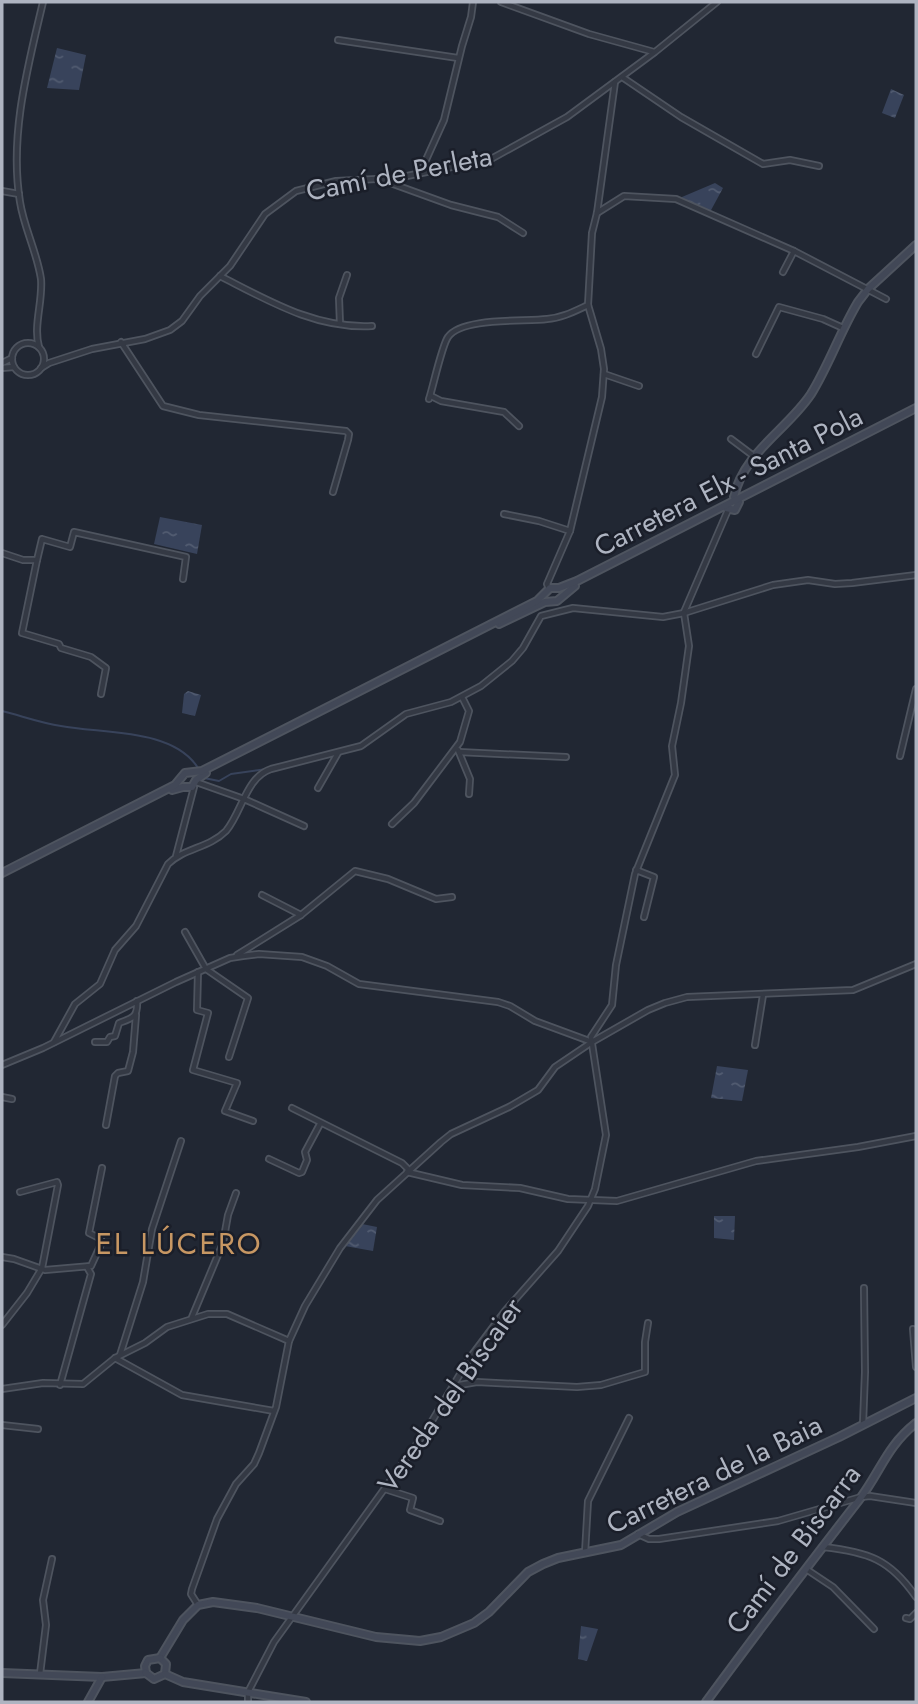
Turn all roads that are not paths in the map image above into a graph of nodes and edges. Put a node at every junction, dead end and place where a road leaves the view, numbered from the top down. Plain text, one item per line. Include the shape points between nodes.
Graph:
1 (43, 2) edge
2 (473, 2) edge
3 (501, 2) edge
4 (717, 2) edge
5 (338, 40) dead end
6 (655, 52) junction
7 (458, 58) junction
8 (622, 77) junction
9 (615, 82) junction
10 (819, 166) dead end
11 (419, 174) junction
12 (378, 179) junction
13 (2, 191) edge
14 (19, 194) junction
15 (597, 213) junction
16 (523, 233) dead end
17 (916, 245) edge
18 (793, 251) junction
19 (783, 272) dead end
20 (347, 275) dead end
21 (220, 276) junction
22 (868, 289) junction
23 (886, 299) dead end
24 (588, 305) junction
25 (340, 324) junction
26 (372, 326) dead end
27 (38, 328) junction
28 (843, 328) junction
29 (121, 342) junction
30 (30, 343) junction
31 (40, 347) junction
32 (756, 354) dead end
33 (44, 356) junction
34 (12, 358) junction
35 (57, 361) junction
36 (2, 365) edge
37 (14, 367) junction
38 (41, 369) junction
39 (604, 374) junction
40 (639, 386) dead end
41 (916, 410) edge
42 (519, 426) dead end
43 (731, 439) dead end
44 (755, 457) junction
45 (333, 492) dead end
46 (737, 499) junction
47 (726, 508) junction
48 (504, 514) dead end
49 (570, 531) junction
50 (2, 553) edge
51 (37, 560) junction
52 (916, 575) edge
53 (183, 579) dead end
54 (552, 596) junction
55 (554, 611) junction
56 (684, 613) junction
57 (916, 689) edge
58 (101, 694) dead end
59 (462, 696) junction
60 (458, 749) junction
61 (338, 753) junction
62 (900, 756) dead end
63 (566, 757) dead end
64 (195, 780) junction
65 (182, 783) junction
66 (318, 788) dead end
67 (469, 794) dead end
68 (244, 799) junction
69 (392, 824) dead end
70 (304, 826) dead end
71 (176, 856) junction
72 (636, 870) junction
73 (2, 875) edge
74 (262, 895) dead end
75 (452, 897) dead end
76 (301, 915) junction
77 (644, 917) dead end
78 (185, 932) dead end
79 (230, 958) junction
80 (916, 964) edge
81 (206, 969) junction
82 (198, 972) junction
83 (763, 995) junction
84 (137, 1001) junction
85 (136, 1015) junction
86 (95, 1041) dead end
87 (54, 1042) junction
88 (592, 1042) junction
89 (755, 1045) dead end
90 (229, 1056) dead end
91 (2, 1065) edge
92 (2, 1097) edge
93 (12, 1099) dead end
94 (292, 1108) dead end
95 (253, 1121) dead end
96 (320, 1124) junction
97 (106, 1125) dead end
98 (916, 1136) edge
99 (181, 1141) dead end
100 (269, 1158) dead end
101 (102, 1168) dead end
102 (408, 1171) junction
103 (20, 1192) dead end
104 (236, 1193) dead end
105 (591, 1200) junction
106 (2, 1258) edge
107 (87, 1267) junction
108 (42, 1268) junction
109 (864, 1288) dead end
110 (192, 1318) junction
111 (648, 1323) dead end
112 (2, 1325) edge
113 (913, 1329) dead end
114 (289, 1341) junction
115 (117, 1357) junction
116 (916, 1367) edge
117 (60, 1385) junction
118 (454, 1385) junction
119 (2, 1389) edge
120 (916, 1398) edge
121 (274, 1412) junction
122 (629, 1418) dead end
123 (916, 1423) edge
124 (2, 1425) edge
125 (863, 1425) junction
126 (38, 1429) dead end
127 (385, 1489) junction
128 (861, 1497) junction
129 (916, 1503) edge
130 (440, 1521) dead end
131 (638, 1534) junction
132 (822, 1547) junction
133 (585, 1553) junction
134 (52, 1559) dead end
135 (805, 1568) junction
136 (916, 1597) edge
137 (198, 1605) junction
138 (916, 1613) edge
139 (293, 1616) junction
140 (906, 1618) dead end
141 (874, 1629) dead end
142 (160, 1658) junction
143 (2, 1673) edge
144 (146, 1673) junction
145 (40, 1674) junction
146 (165, 1674) junction
147 (102, 1677) junction
148 (248, 1692) junction
149 (88, 1702) edge
150 (248, 1702) edge
151 (306, 1702) edge
152 (706, 1702) edge

1 - 14 street via 17,140
2 - 7 street
3 - 6 street
4 - 6 street, Camí de Perleta
5 - 7 street
6 - 8 street, Camí de Perleta
7 - 11 street via 444,120
8 - 9 street, Camí de Perleta
8 - 10 street via 763,164 790,160
9 - 11 street, Camí de Perleta via 553,127 501,155 474,165
9 - 15 street
11 - 12 street, Camí de Perleta
12 - 16 street via 498,218
12 - 21 street, Camí de Perleta via 336,181 296,191 265,214
13 - 14 street
14 - 27 street via 39,270
15 - 18 street via 624,196 676,199
15 - 24 street
17 - 22 main road
18 - 19 street
18 - 22 street
20 - 25 street via 339,298
21 - 25 street via 283,309
21 - 29 street, Camí de Perleta via 170,330
22 - 23 street
22 - 28 main road
24 - 39 street
24 - 42 street via 548,319 492,321 448,337 430,398 504,412
25 - 26 street
27 - 30 street
27 - 31 street
28 - 32 street via 779,307
28 - 44 main road via 810,394
29 - 35 street, Camí de Perleta
29 - 45 street via 163,406 211,417 346,431 348,440
30 - 31 street
30 - 34 street via 20,345
31 - 33 street
33 - 35 street
33 - 38 street
34 - 36 street
34 - 37 street
35 - 38 street, Camí de Perleta
36 - 37 street
37 - 38 street via 25,375
39 - 40 street
39 - 49 street
41 - 46 main road, Carretera Elx - Santa Pola
43 - 44 street
44 - 46 main road via 744,471
46 - 47 main road via 727,498
46 - 47 main road via 735,510
47 - 54 main road, Carretera Elx - Santa Pola
47 - 56 street
48 - 49 street
49 - 54 street via 548,584
50 - 51 street
51 - 53 street via 42,539 70,547 74,531 186,557
51 - 58 street via 22,632 91,657 106,668
52 - 56 street via 852,583 808,580 773,585
54 - 55 street
54 - 64 main road, Carretera Elx - Santa Pola
55 - 56 street via 573,608 663,617
55 - 59 street via 537,620 523,648 496,676
56 - 72 street via 689,646 672,746 675,775
57 - 62 street
59 - 60 street via 469,711
59 - 61 street via 406,714 367,742
60 - 63 street
60 - 67 street via 470,779
60 - 69 street
61 - 66 street
61 - 68 street via 264,771
64 - 65 main road via 190,788
64 - 65 main road, Carretera Elx - Santa Pola via 185,773
64 - 68 street
64 - 71 street
65 - 73 main road
68 - 70 street
68 - 71 street via 221,835
71 - 87 street via 136,926 115,950 100,984 75,1004
72 - 77 street via 654,877
72 - 88 street via 612,1004
74 - 76 street
75 - 76 street via 436,899 355,871
76 - 79 street
78 - 81 street
79 - 81 street
79 - 88 street via 259,954 302,957 359,984 498,1002
80 - 83 street via 853,990
81 - 82 street
81 - 90 street via 248,998
82 - 84 street
82 - 95 street via 197,1010 208,1013 193,1070 237,1083 225,1111
83 - 88 street via 665,1003
83 - 89 street
84 - 85 street
84 - 87 street
85 - 86 street via 119,1023 115,1036 107,1042
85 - 97 street via 128,1071 115,1076
87 - 91 street
88 - 102 street via 555,1067 538,1090 451,1134
88 - 105 street, Vereda del Biscaier via 606,1135
92 - 93 street
94 - 96 street
96 - 100 street via 305,1152 302,1172
96 - 102 street via 402,1163
98 - 105 street via 756,1161 617,1201
99 - 115 street
101 - 107 street via 89,1233 102,1242 96,1260
102 - 105 street via 462,1185 520,1188
102 - 114 street via 347,1238
103 - 108 street via 58,1185
104 - 110 street via 223,1243
105 - 118 street, Vereda del Biscaier via 558,1251 468,1359
106 - 108 street
107 - 108 street
107 - 117 street via 91,1274
108 - 112 street
109 - 125 street
110 - 114 street via 227,1314
110 - 115 street
111 - 118 street via 645,1372 619,1381 577,1387
113 - 116 street
114 - 121 street
115 - 117 street via 83,1384
115 - 121 street via 182,1395
117 - 119 street
118 - 127 street, Vereda del Biscaier
120 - 125 main road, Carretera de la Baia
121 - 137 street via 254,1464 236,1484 210,1535 191,1594
122 - 133 street via 588,1501
123 - 128 main road, Camí de Biscarra via 890,1448
124 - 126 street
125 - 131 main road, Carretera de la Baia via 685,1507
127 - 130 street via 413,1498 410,1510
127 - 139 street, Vereda del Biscaier
128 - 129 street
128 - 131 street via 778,1521 659,1539
128 - 132 main road, Camí de Biscarra
131 - 133 main road, Carretera de la Baia via 621,1545
132 - 135 main road, Camí de Biscarra
132 - 136 street via 878,1559 897,1573
133 - 139 main road, Carretera de la Baia via 558,1558 528,1572 489,1612 441,1637 376,1637
134 - 145 street via 43,1600 46,1625
135 - 141 street via 833,1587
135 - 152 main road, Camí de Biscarra
137 - 139 main road, Carretera de la Baia via 234,1603
137 - 142 main road via 175,1630
138 - 140 street
139 - 148 street, Vereda del Biscaier
142 - 144 main road via 148,1660
142 - 146 main road via 166,1664
143 - 145 main road
144 - 146 main road via 155,1679
144 - 147 main road
145 - 147 main road
146 - 148 main road via 183,1682
147 - 149 main road
148 - 150 street
148 - 151 main road

